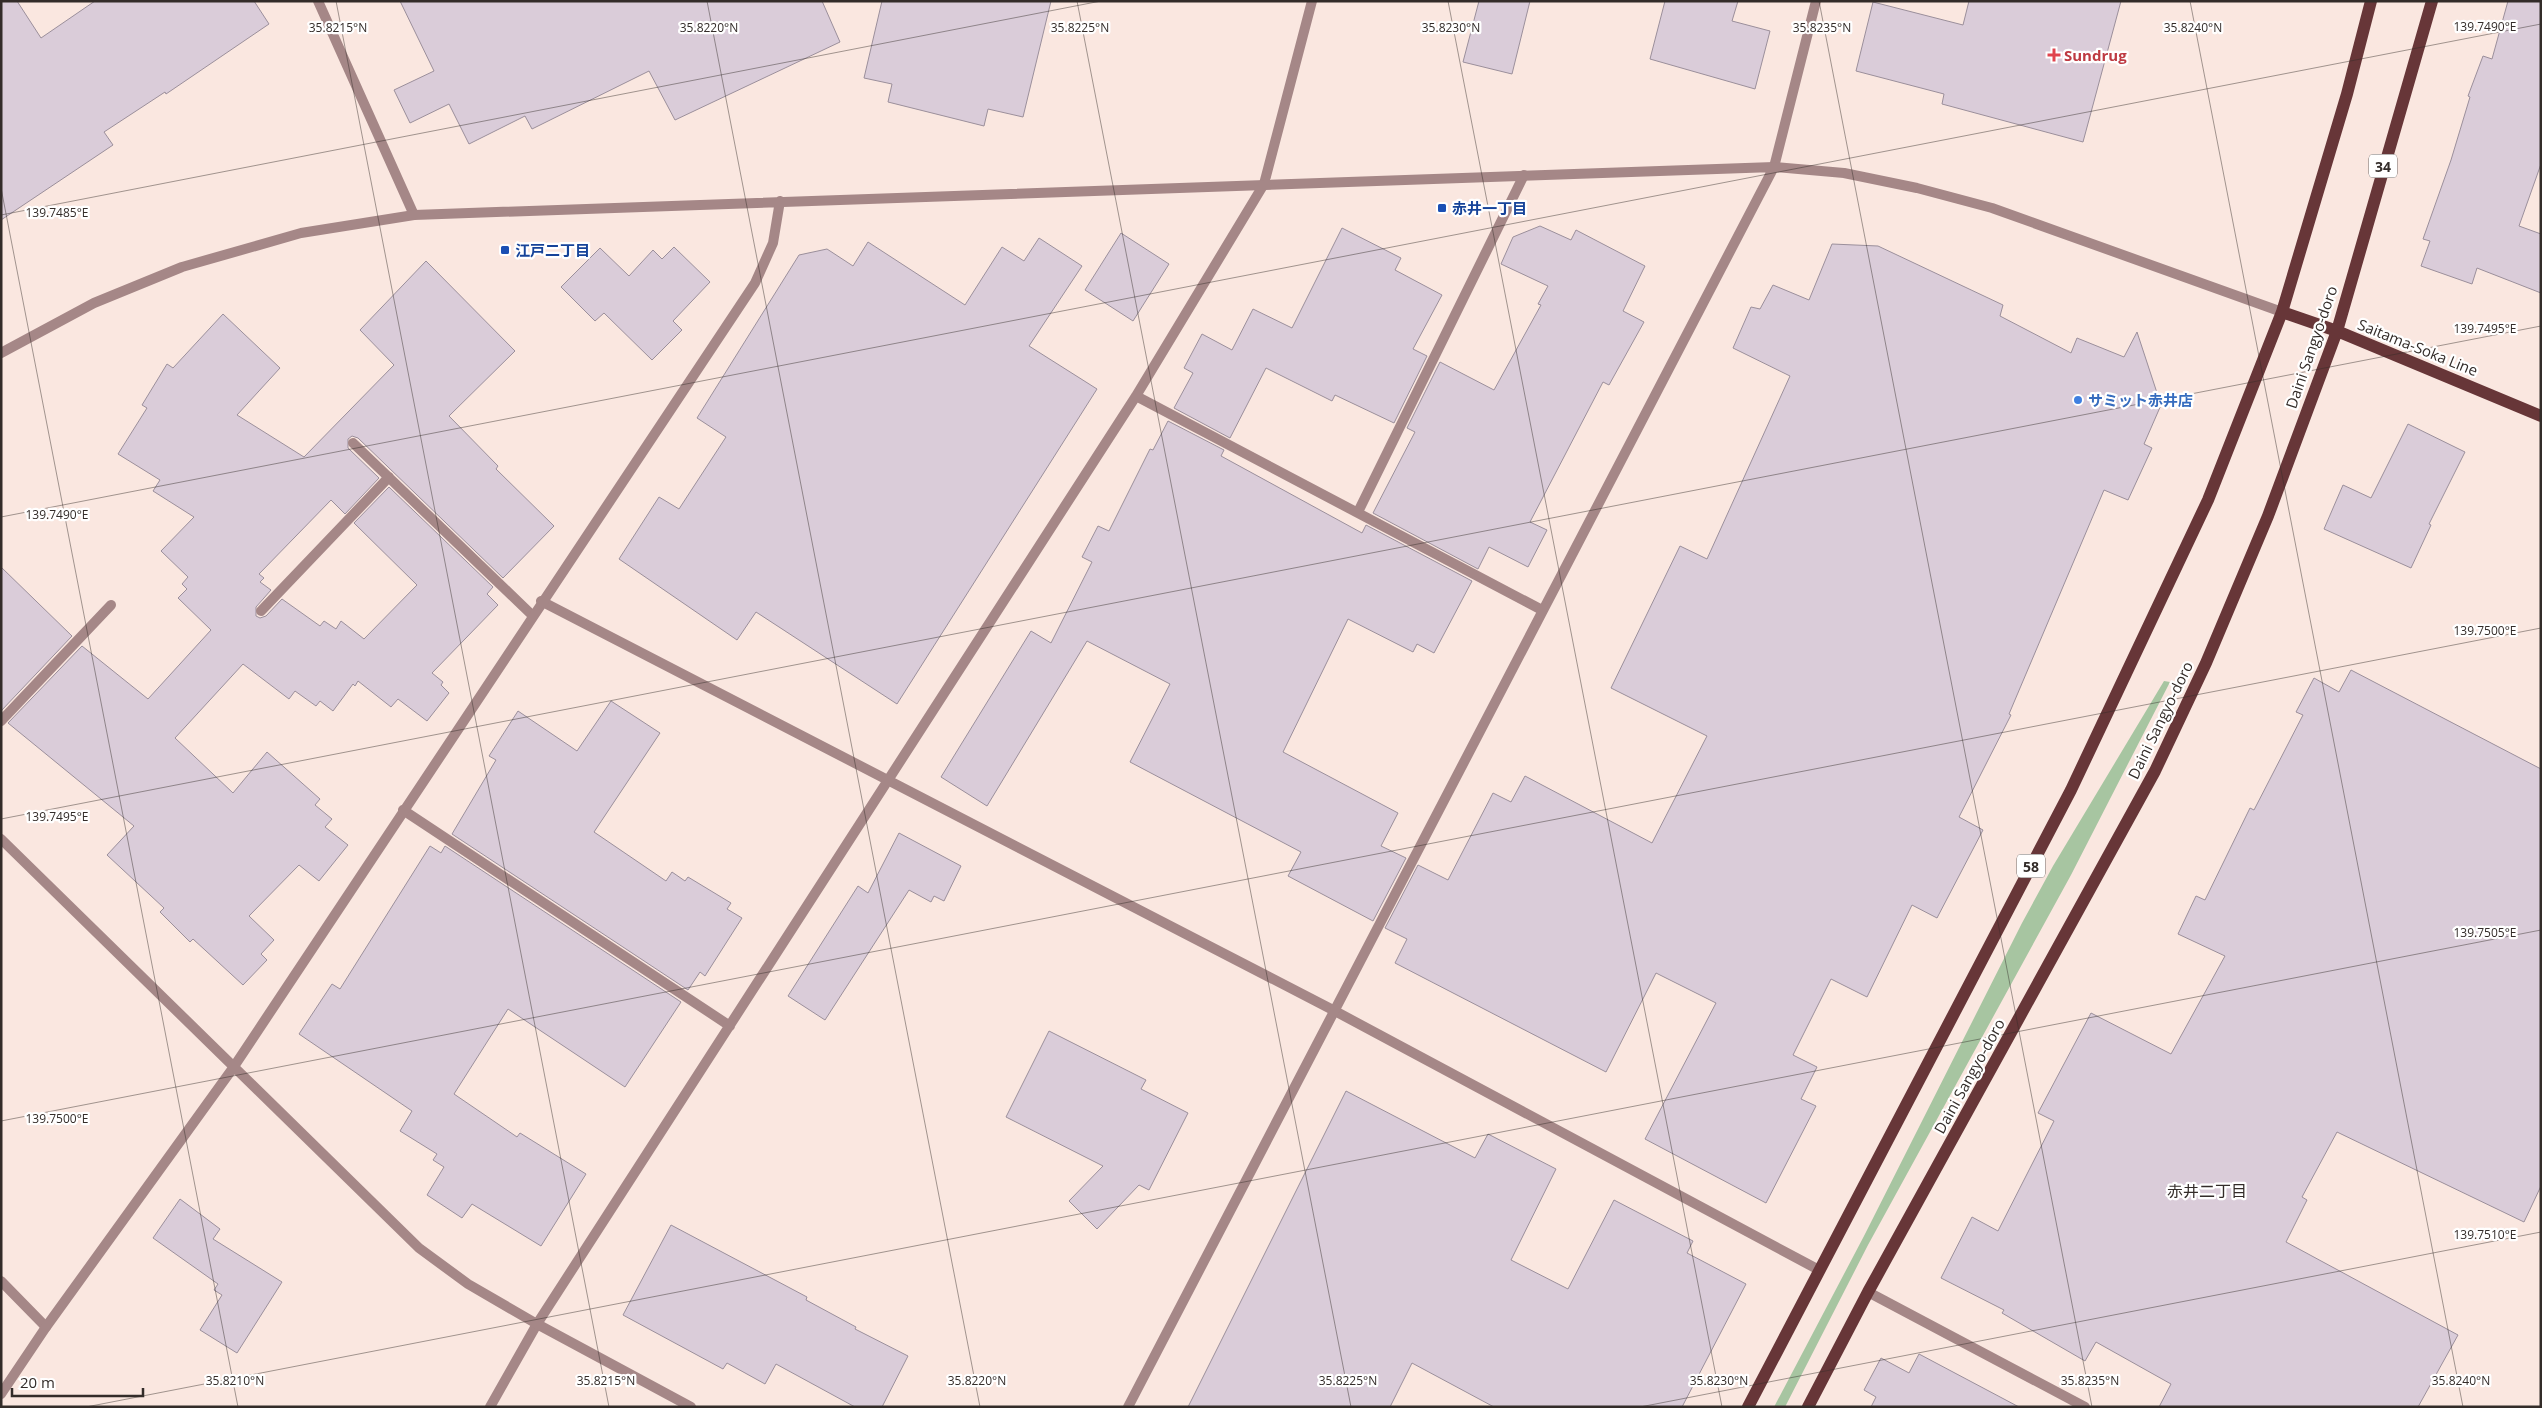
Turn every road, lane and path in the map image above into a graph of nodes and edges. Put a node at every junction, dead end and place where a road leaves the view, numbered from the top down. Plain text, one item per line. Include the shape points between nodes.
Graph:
1 (318, 1) edge
2 (1312, 1) edge
3 (1816, 1) edge
4 (2370, 1) edge
5 (2432, 1) edge
6 (1774, 167) junction
7 (1524, 175) junction
8 (1264, 184) junction
9 (780, 201) junction
10 (414, 214) junction
11 (2282, 312) junction
12 (2337, 331) junction
13 (1, 353) edge
14 (1136, 396) junction
15 (2541, 416) edge
16 (353, 443) dead end
17 (389, 477) junction
18 (1358, 512) junction
19 (541, 601) junction
20 (111, 604) dead end
21 (1542, 610) junction
22 (261, 611) dead end
23 (532, 615) junction
24 (1, 721) edge
25 (889, 781) junction
26 (403, 810) junction
27 (1, 840) edge
28 (1333, 1010) junction
29 (730, 1026) junction
30 (233, 1068) junction
31 (1819, 1270) junction
32 (1, 1281) edge
33 (1868, 1292) junction
34 (536, 1324) junction
35 (46, 1327) junction
36 (1, 1394) edge
37 (490, 1407) edge
38 (691, 1407) edge
39 (1128, 1407) edge
40 (1748, 1407) edge
41 (1808, 1407) edge
42 (2085, 1407) edge

1 - 10 street
2 - 8 street
3 - 6 street
4 - 11 main road via 2347,94
5 - 12 main road, Daini Sangyo-doro / 34
6 - 7 street
6 - 11 street via 1844,173 1992,208
6 - 21 street
7 - 8 street
7 - 18 street
8 - 9 street
8 - 14 street
9 - 10 street
9 - 19 street via 773,243 755,282
10 - 13 street via 301,233 182,267 94,303
11 - 12 main road, Saitama-Soka Line
11 - 31 main road, 58 via 2208,500 2123,684
12 - 15 main road, Saitama-Soka Line
12 - 33 main road, Daini Sangyo-doro via 2268,516 2206,663 2155,771
14 - 18 street
14 - 25 street
16 - 17 street
17 - 22 street
17 - 23 street
18 - 21 street
19 - 23 street
19 - 25 street
20 - 24 street
21 - 28 street
23 - 26 street
25 - 28 street
25 - 29 street
26 - 29 street
26 - 30 street
27 - 30 street
28 - 31 street
28 - 39 street
29 - 34 street
30 - 34 street via 419,1248 468,1284
30 - 35 street
31 - 40 main road, 58
32 - 35 street
33 - 41 main road, Daini Sangyo-doro
33 - 42 street
34 - 37 street
34 - 38 street
35 - 36 street

